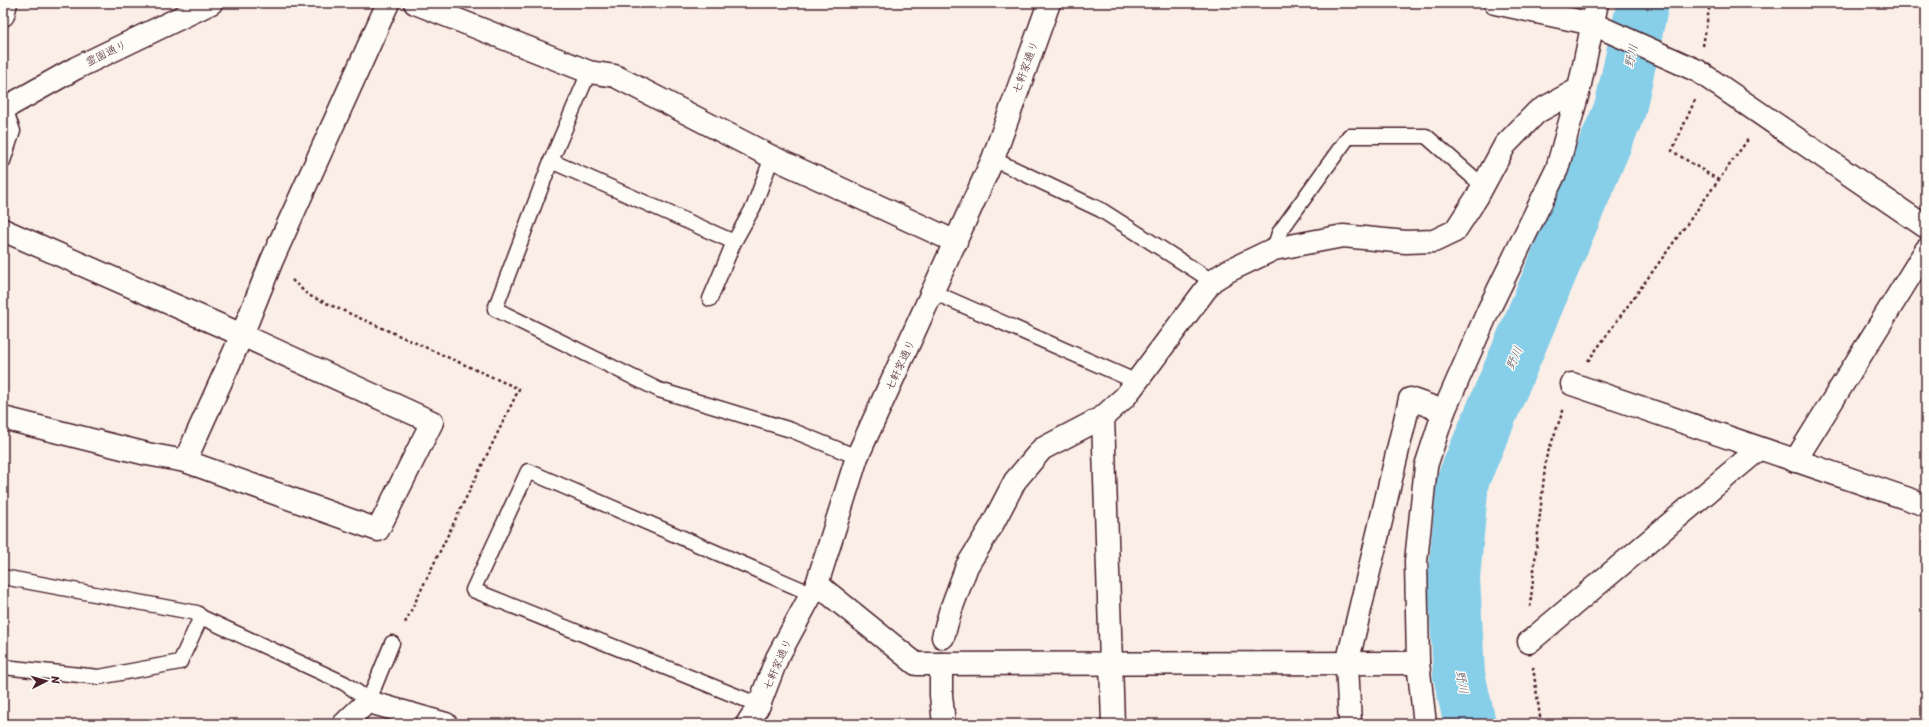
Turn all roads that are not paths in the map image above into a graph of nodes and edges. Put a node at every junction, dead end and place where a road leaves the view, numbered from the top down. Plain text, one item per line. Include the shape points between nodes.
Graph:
1 (6, 3) edge
2 (211, 3) edge
3 (388, 3) edge
4 (415, 3) edge
5 (1049, 3) edge
6 (1495, 3) edge
7 (1595, 13) edge
8 (3, 15) edge
9 (589, 72) junction
10 (1579, 89) junction
11 (4, 108) edge
12 (772, 157) junction
13 (992, 159) junction
14 (3, 160) edge
15 (551, 161) junction
16 (1484, 186) junction
17 (1926, 227) edge
18 (3, 230) edge
19 (734, 242) junction
20 (956, 242) junction
21 (1274, 249) junction
22 (1926, 250) edge
23 (1212, 281) junction
24 (933, 292) junction
25 (710, 299) dead end
26 (242, 335) junction
27 (1137, 382) junction
28 (1572, 384) dead end
29 (1444, 411) junction
30 (1102, 417) junction
31 (3, 418) edge
32 (1759, 449) junction
33 (857, 457) junction
34 (185, 461) junction
35 (1795, 461) junction
36 (1926, 505) edge
37 (3, 577) edge
38 (815, 589) junction
39 (201, 618) junction
40 (943, 637) dead end
41 (1530, 642) dead end
42 (392, 643) dead end
43 (941, 664) junction
44 (1347, 664) junction
45 (1418, 664) junction
46 (1111, 665) junction
47 (3, 667) edge
48 (369, 700) junction
49 (759, 705) junction
50 (344, 724) edge
51 (446, 724) edge
52 (746, 724) edge
53 (944, 724) edge
54 (1113, 724) edge
55 (1350, 724) edge
56 (1425, 724) edge

1 - 8 street
2 - 11 street, 霊園通り via 76,68
3 - 26 street via 272,260
4 - 9 street
5 - 13 street, 七軒家通り
6 - 7 street
7 - 10 street
7 - 17 street via 1702,73
9 - 12 street via 616,76
9 - 15 lane
10 - 16 street via 1537,112 1506,145
10 - 29 street via 1557,169 1489,309
11 - 14 lane via 13,131
12 - 19 lane via 754,206
12 - 20 street
13 - 20 street, 七軒家通り
13 - 23 lane via 1101,210
15 - 19 lane
15 - 33 lane via 495,309 659,390 791,430
16 - 21 street via 1455,231 1434,241 1406,242 1343,236
16 - 21 lane via 1426,136 1349,136 1279,233
18 - 26 street
19 - 25 lane
20 - 24 street, 七軒家通り
21 - 23 street
22 - 35 street
23 - 27 street
24 - 27 lane
24 - 33 street, 七軒家通り
26 - 34 street
26 - 34 street via 432,422 378,530
27 - 30 street via 1125,397
28 - 32 street
29 - 44 street via 1410,399
29 - 45 street via 1426,466 1416,561
30 - 40 street via 1042,449 1015,481 967,566
30 - 46 street
31 - 34 street via 146,454
32 - 35 street
32 - 41 street
33 - 38 street, 七軒家通り
35 - 36 street
37 - 39 lane via 197,613
38 - 43 street via 916,664
38 - 49 street, 七軒家通り via 777,658
38 - 49 lane via 528,471 473,590
39 - 47 lane via 180,662 99,677
39 - 48 lane via 344,683
42 - 48 lane
43 - 46 street
43 - 53 street
44 - 45 street
44 - 46 street
44 - 55 street
45 - 56 street
46 - 54 street
48 - 50 street
48 - 51 street
49 - 52 street, 七軒家通り

